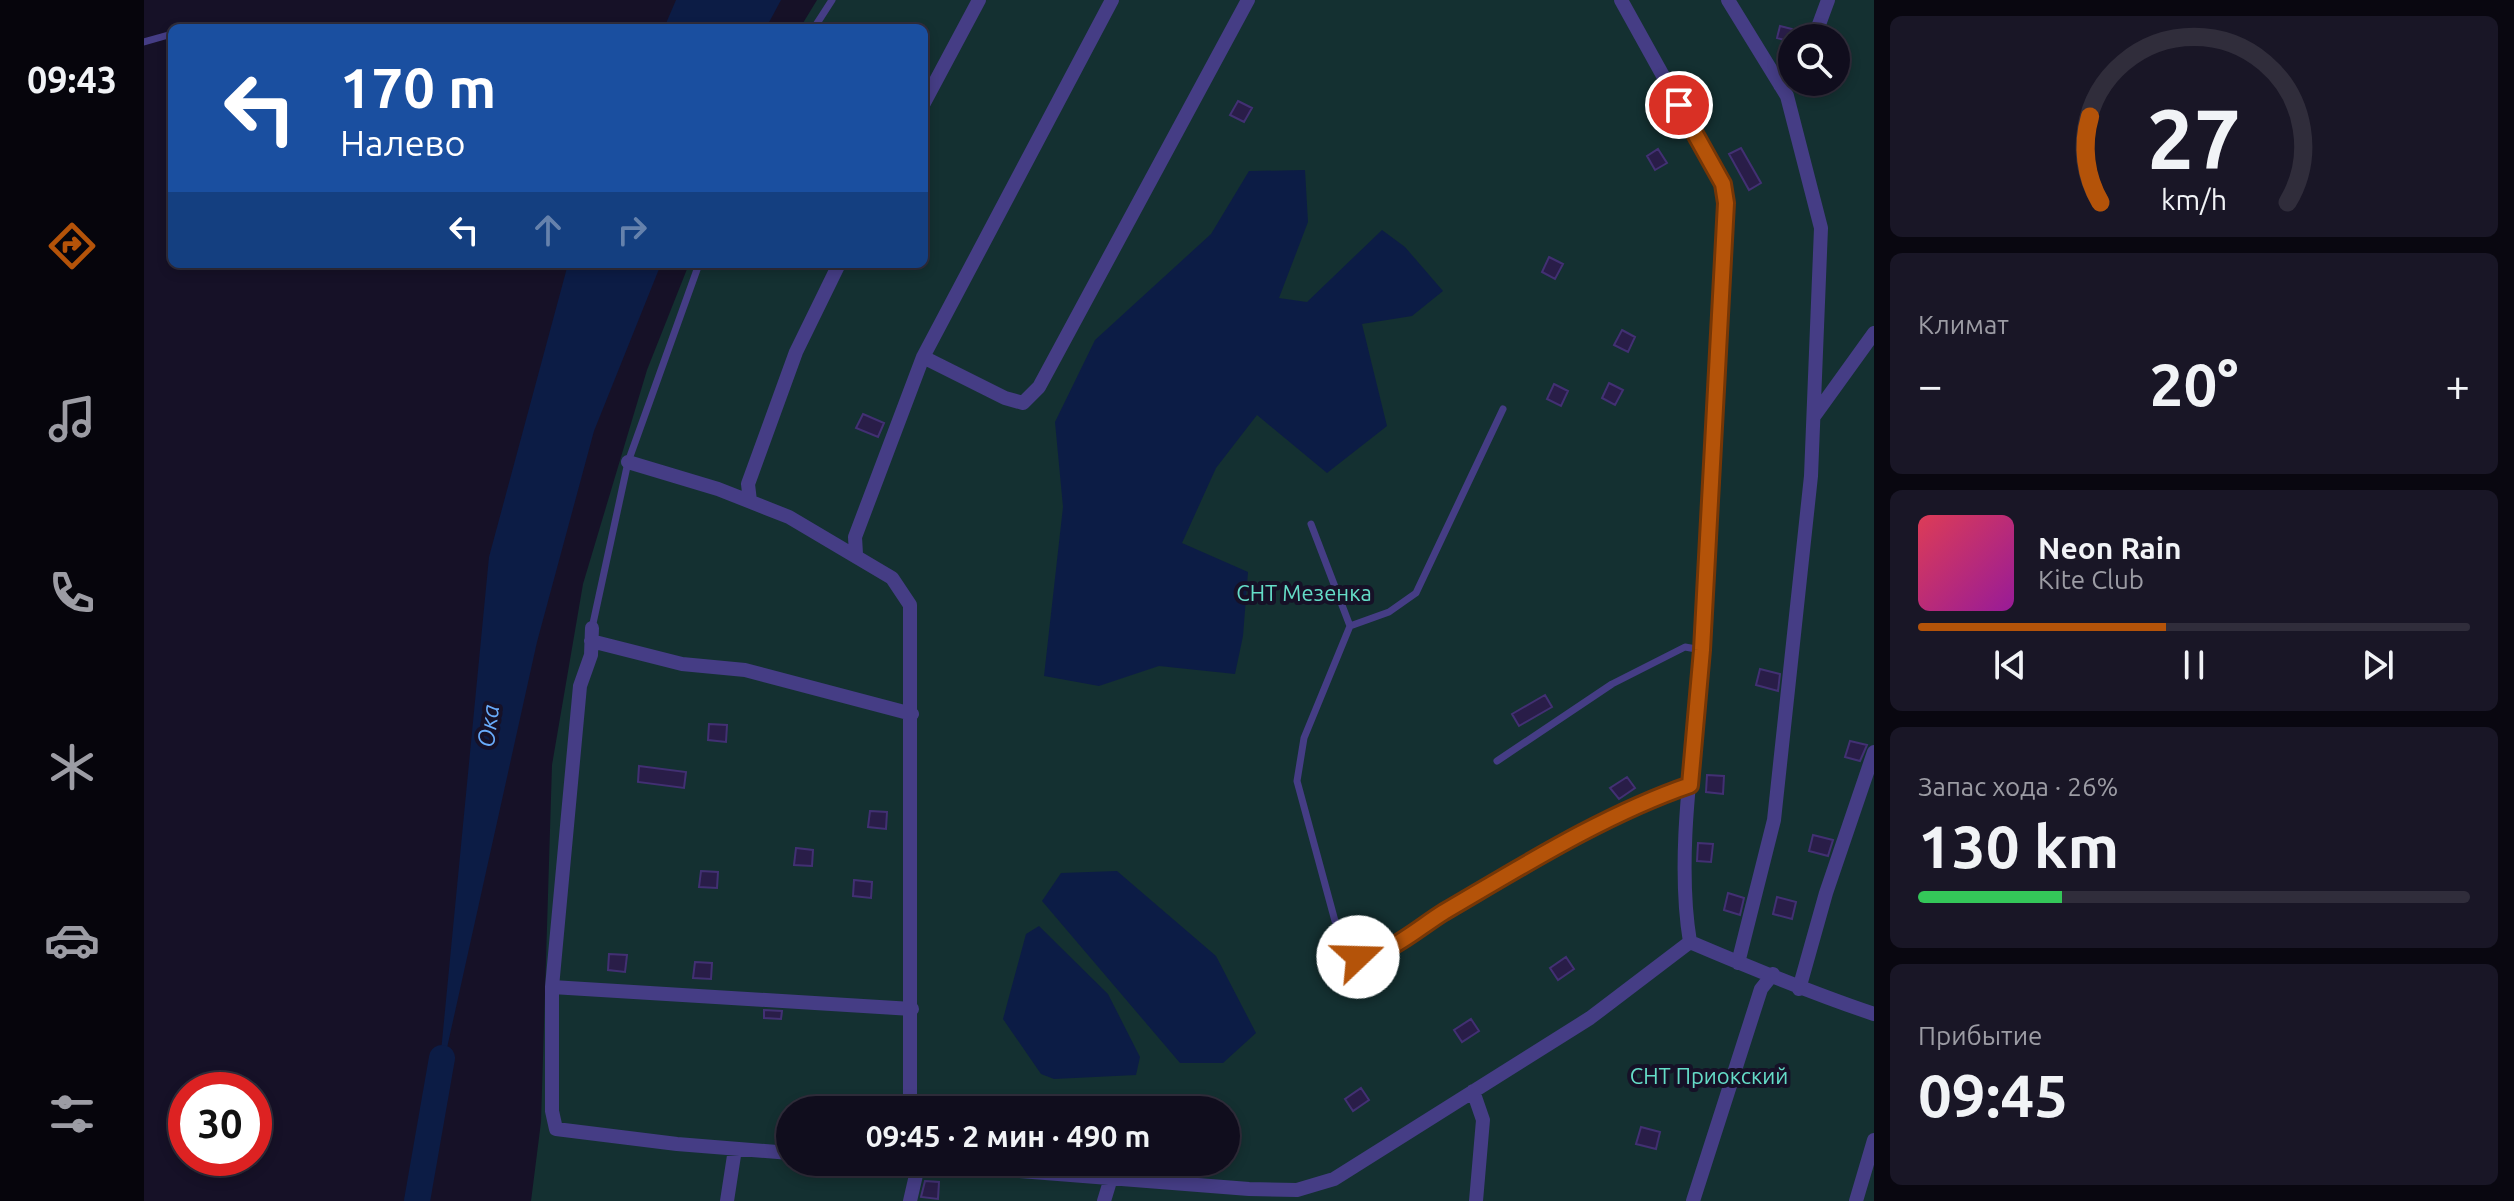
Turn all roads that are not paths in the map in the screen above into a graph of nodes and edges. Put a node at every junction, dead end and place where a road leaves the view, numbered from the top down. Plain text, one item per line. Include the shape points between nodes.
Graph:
1 (832, 0) edge
2 (979, 0) edge
3 (1112, 0) edge
4 (1248, 0) edge
5 (1621, 0) edge
6 (1728, 0) edge
7 (1828, 0) edge
8 (817, 24) edge
9 (1819, 24) edge
10 (168, 35) edge
11 (144, 42) edge
12 (1778, 82) edge
13 (928, 96) edge
14 (1787, 96) edge
15 (698, 268) edge
16 (837, 268) edge
17 (1874, 333) edge
18 (923, 357) junction
19 (1503, 409) dead end
20 (1815, 415) junction
21 (628, 462) junction
22 (750, 501) junction
23 (1311, 524) dead end
24 (856, 554) junction
25 (1350, 626) junction
26 (592, 634) junction
27 (1702, 650) junction
28 (912, 714) junction
29 (1874, 752) edge
30 (1497, 761) dead end
31 (1690, 785) junction
32 (1690, 942) junction
33 (1358, 957) joint
34 (1738, 963) junction
35 (1773, 974) junction
36 (552, 987) junction
37 (1799, 989) junction
38 (912, 1009) junction
39 (1874, 1014) edge
40 (1473, 1091) junction
41 (910, 1096) edge
42 (1874, 1140) edge
43 (735, 1149) junction
44 (776, 1152) edge
45 (916, 1176) edge
46 (1085, 1176) edge
47 (1111, 1178) junction
48 (1287, 1195) edge
49 (727, 1201) edge
50 (910, 1201) edge
51 (1104, 1201) edge
52 (1476, 1201) edge
53 (1693, 1201) edge
54 (1856, 1201) edge

1 - 8 lane
2 - 13 street
3 - 18 street
4 - 18 street via 1039,387 1023,403
5 - 27 street via 1723,184 1726,203
6 - 12 street
7 - 9 street
10 - 11 lane
14 - 20 street via 1821,228
15 - 21 lane
16 - 22 street via 796,352 748,484
17 - 20 street
18 - 24 street via 855,537
19 - 25 lane via 1416,593 1389,612
20 - 34 street via 1774,820
21 - 22 street
21 - 26 lane
22 - 24 street
23 - 25 lane
24 - 28 street via 892,578 910,605
25 - 33 lane via 1304,738 1297,781 1335,921
26 - 28 street via 682,664 745,670
26 - 36 street via 580,686
27 - 30 lane via 1685,647 1612,684
27 - 31 street
28 - 38 street
29 - 37 street
31 - 32 street via 1685,915
31 - 33 street via 1648,799 1372,957
32 - 34 street
32 - 40 street via 1590,1018
34 - 35 street
35 - 37 street
35 - 53 street via 1761,989
36 - 38 street
36 - 43 street via 556,1129
37 - 39 street
38 - 41 street
40 - 48 street via 1334,1179
40 - 52 street via 1483,1120
42 - 54 street
43 - 44 street
43 - 49 street
45 - 50 street
46 - 47 street
47 - 48 street
47 - 51 street

